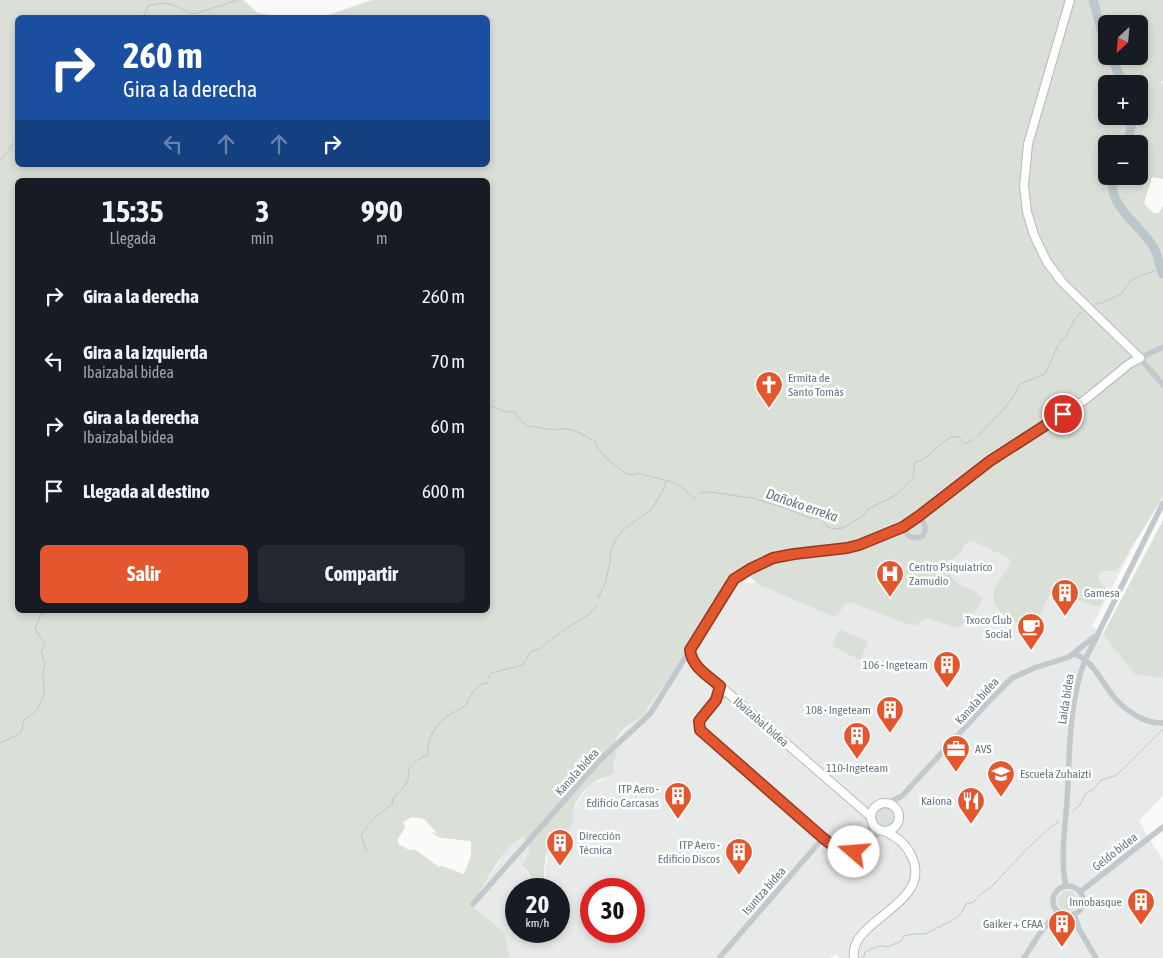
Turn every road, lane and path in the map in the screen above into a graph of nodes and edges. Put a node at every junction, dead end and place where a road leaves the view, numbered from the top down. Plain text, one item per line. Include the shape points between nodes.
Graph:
1 (1070, 0) edge
2 (1163, 347) edge
3 (1140, 358) junction
4 (1163, 385) edge
5 (1163, 503) edge
6 (919, 516) junction
7 (903, 527) junction
8 (1097, 633) junction
9 (690, 650) junction
10 (1074, 654) junction
11 (1084, 660) junction
12 (720, 686) junction
13 (728, 694) junction
14 (716, 700) junction
15 (1162, 723) edge
16 (888, 803) junction
17 (871, 820) junction
18 (898, 824) junction
19 (1163, 828) edge
20 (884, 832) junction
21 (823, 838) junction
22 (864, 841) junction
23 (904, 845) junction
24 (1066, 886) junction
25 (1080, 892) junction
26 (473, 904) dead end
27 (1058, 911) junction
28 (1074, 914) junction
29 (720, 957) dead end
30 (854, 958) edge
31 (1024, 958) edge
32 (1096, 958) edge

1 - 3 street via 1028,144 1024,186 1027,212 1034,235 1057,275
2 - 3 street
3 - 4 street
3 - 6 street via 1078,404 990,461
5 - 8 street, Laida bidea
6 - 7 street
6 - 7 street via 926,526 923,536 910,538
7 - 9 street via 847,548 773,558 740,574
8 - 10 street
8 - 11 street, Laida bidea
9 - 12 street, Ibaizabal bidea via 697,666
9 - 26 street, Kanala bidea via 650,714 600,760
10 - 11 street
10 - 16 street, Kanala bidea via 1012,678 902,796
11 - 15 street via 1096,669 1123,706 1146,721
11 - 24 street, Laida bidea via 1076,688 1072,725 1064,856
12 - 13 street, Ibaizabal bidea
12 - 14 street
13 - 14 street
13 - 17 street, Ibaizabal bidea via 850,798
14 - 21 street via 703,714 698,724 700,730
16 - 17 street via 874,807
16 - 18 street via 898,811
17 - 20 street via 874,827
17 - 22 street via 870,832
18 - 20 street via 891,831
18 - 23 street
19 - 25 street, Geldo bidea
20 - 22 street
20 - 23 street
21 - 22 street via 848,854 856,851
21 - 29 street, Isuntza bidea
23 - 30 street via 916,869 911,887 857,939 853,948
24 - 25 street
24 - 27 street via 1058,890 1054,899
25 - 28 street via 1082,905
27 - 28 street
27 - 31 street
28 - 32 street

